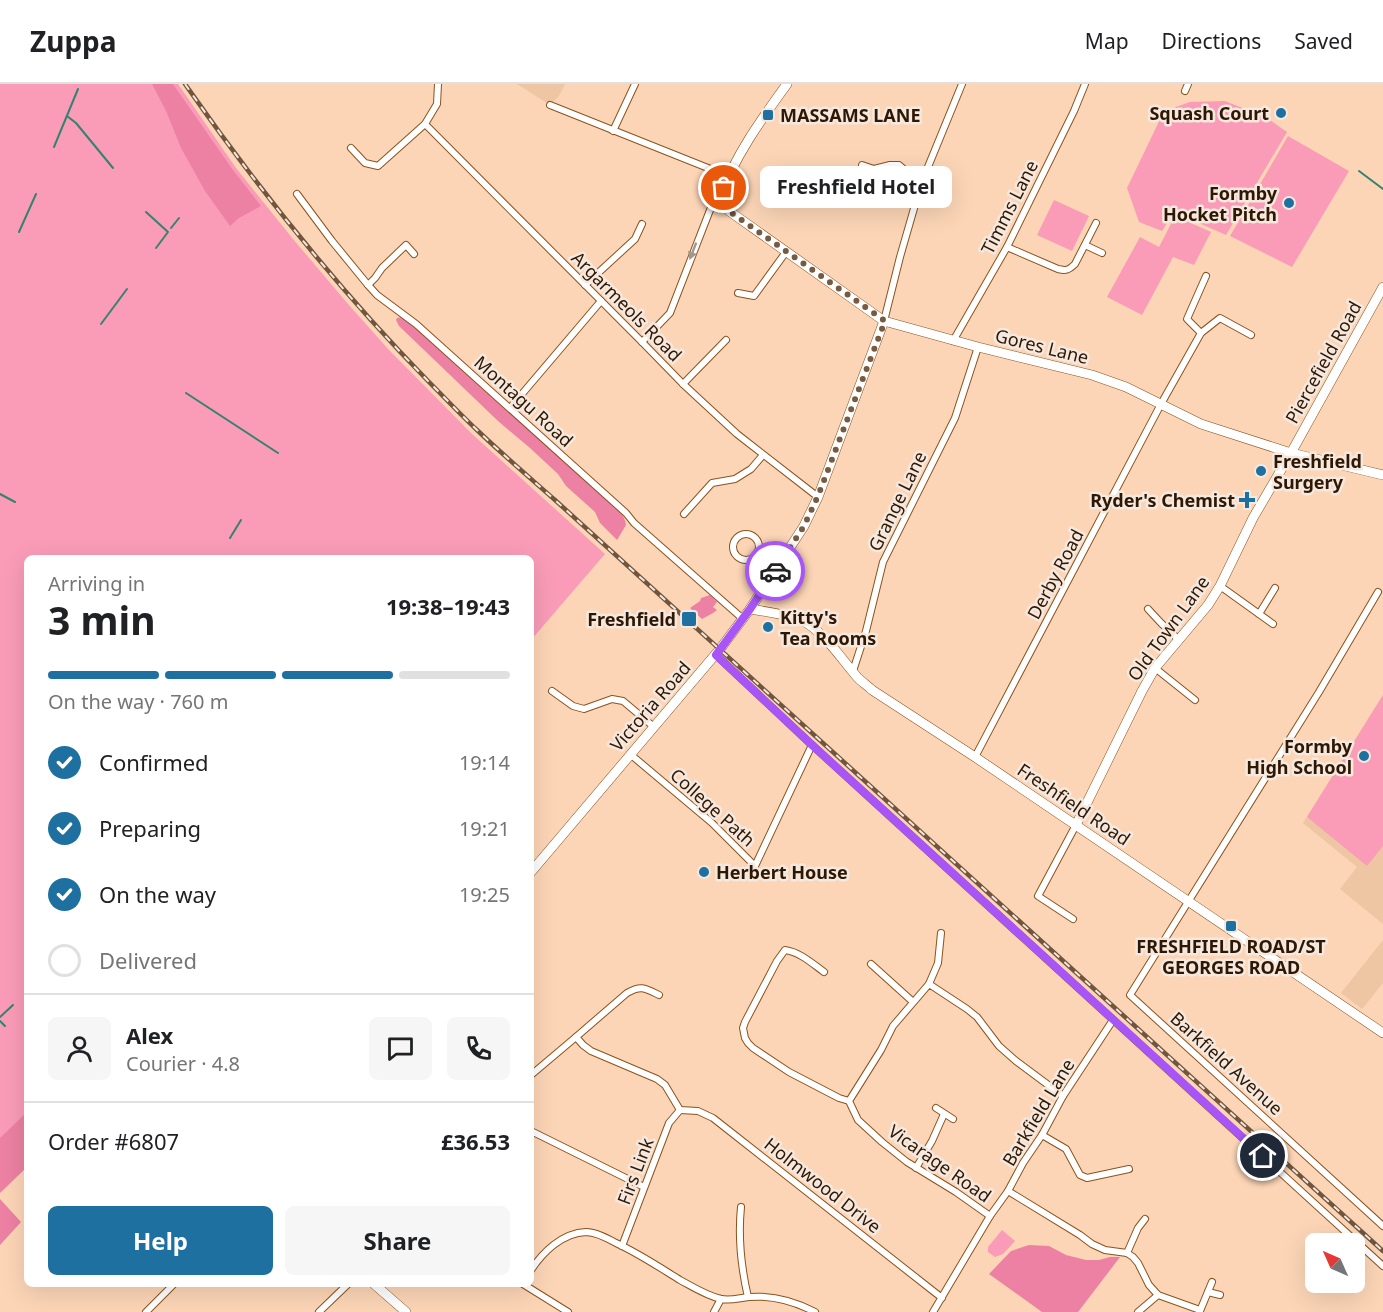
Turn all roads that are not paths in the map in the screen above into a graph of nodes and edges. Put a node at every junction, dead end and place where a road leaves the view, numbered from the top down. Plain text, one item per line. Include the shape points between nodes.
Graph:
1 (438, 84) edge
2 (635, 84) edge
3 (786, 84) edge
4 (962, 84) edge
5 (1085, 84) edge
6 (1188, 84) edge
7 (1185, 91) dead end
8 (550, 105) dead end
9 (425, 124) junction
10 (613, 131) junction
11 (351, 148) dead end
12 (862, 165) dead end
13 (728, 176) junction
14 (922, 183) junction
15 (297, 194) dead end
16 (719, 199) junction
17 (1096, 223) dead end
18 (642, 224) dead end
19 (402, 237) dead end
20 (406, 245) junction
21 (1085, 245) junction
22 (1006, 247) junction
23 (786, 252) junction
24 (1101, 253) dead end
25 (414, 254) dead end
26 (1206, 276) dead end
27 (368, 285) junction
28 (585, 285) junction
29 (1383, 287) edge
30 (738, 293) dead end
31 (601, 301) junction
32 (885, 321) junction
33 (1201, 333) junction
34 (1251, 335) dead end
35 (726, 340) dead end
36 (954, 341) junction
37 (642, 342) junction
38 (978, 347) junction
39 (683, 384) junction
40 (1161, 404) junction
41 (510, 408) junction
42 (1291, 453) junction
43 (763, 455) junction
44 (1383, 475) edge
45 (818, 496) junction
46 (684, 514) dead end
47 (758, 553) junction
48 (780, 563) junction
49 (1220, 586) junction
50 (1275, 588) dead end
51 (1378, 592) dead end
52 (750, 609) junction
53 (1148, 609) dead end
54 (1259, 614) junction
55 (743, 619) junction
56 (1273, 624) dead end
57 (1179, 640) junction
58 (716, 655) junction
59 (1155, 668) junction
60 (853, 671) junction
61 (552, 691) dead end
62 (1196, 700) dead end
63 (654, 727) junction
64 (812, 745) junction
65 (630, 754) junction
66 (975, 757) junction
67 (1076, 825) junction
68 (534, 868) edge
69 (1188, 901) junction
70 (1073, 919) dead end
71 (941, 933) dead end
72 (871, 964) dead end
73 (824, 972) dead end
74 (928, 984) junction
75 (659, 995) dead end
76 (912, 1001) junction
77 (1113, 1020) junction
78 (1383, 1033) edge
79 (576, 1037) junction
80 (534, 1073) edge
81 (1063, 1096) junction
82 (849, 1101) junction
83 (936, 1108) dead end
84 (680, 1110) junction
85 (944, 1114) junction
86 (953, 1119) dead end
87 (534, 1132) edge
88 (1042, 1135) junction
89 (916, 1168) junction
90 (1129, 1169) dead end
91 (644, 1187) junction
92 (1008, 1191) junction
93 (741, 1207) dead end
94 (990, 1216) junction
95 (1145, 1220) dead end
96 (1383, 1226) edge
97 (622, 1246) junction
98 (1126, 1253) junction
99 (534, 1266) edge
100 (1383, 1266) edge
101 (1212, 1282) dead end
102 (171, 1287) edge
103 (345, 1287) edge
104 (377, 1287) edge
105 (528, 1287) edge
106 (1208, 1292) junction
107 (1158, 1295) junction
108 (1220, 1295) dead end
109 (748, 1298) junction
110 (942, 1298) junction
111 (721, 1299) junction
112 (1200, 1311) edge
113 (146, 1312) edge
114 (319, 1312) edge
115 (406, 1312) edge
116 (568, 1312) edge
117 (714, 1312) edge
118 (815, 1312) edge
119 (933, 1312) edge
120 (1138, 1312) edge

1 - 9 street via 437,104
2 - 10 street
3 - 13 street
4 - 14 street, Victoria Road
5 - 22 street, Timms Lane
6 - 7 street
8 - 10 street
9 - 11 street via 378,166 364,163
9 - 28 street, Argarmeols Road
10 - 13 street
12 - 14 street via 874,169 900,165
13 - 16 street
14 - 32 street, Victoria Road
15 - 27 street, Montagu Road
16 - 23 street, Gores Lane via 729,211
16 -> 37 street via 710,210 670,313
17 - 21 street
18 - 28 street via 635,239
19 - 20 street
20 - 25 street
20 - 27 street
21 - 22 street via 1075,264 1064,270
21 - 24 street
22 - 36 street, Timms Lane
23 - 30 street via 754,296
23 - 32 street, Gores Lane
26 - 33 street via 1187,319
27 - 41 street, Montagu Road
28 - 31 street, Argarmeols Road
29 - 42 street, Piercefield Road
31 - 37 street, Argarmeols Road
31 - 41 street
32 - 36 street, Gores Lane
32 - 45 street, Victoria Road
33 - 34 street via 1220,318
33 - 40 street, Derby Road
35 - 39 street
36 - 38 street, Gores Lane
37 - 39 street, Argarmeols Road
38 - 40 street, Gores Lane via 1092,375
38 - 60 street, Grange Lane via 955,418 883,562
39 - 43 street, Argarmeols Road
40 - 42 street, Gores Lane via 1201,424
40 - 66 street, Derby Road
41 - 55 street, Montagu Road
42 - 44 street, Gores Lane
42 - 49 street, Old Town Lane
43 - 45 street, Argarmeols Road
43 - 46 street via 735,479 712,483
45 - 48 street, Victoria Road
47 - 47 street via 743,559 734,550 735,542 740,536 752,535 758,541
47 - 48 street
48 - 52 street, Victoria Road
49 - 54 street
49 - 57 street, Old Town Lane
50 - 54 street
51 - 69 street
52 - 55 street, Victoria Road
52 - 60 street, Freshfield Road via 803,621
53 - 57 street
54 - 56 street
55 - 58 street, Victoria Road
57 - 59 street, Old Town Lane
58 - 63 street, Victoria Road
58 - 64 street
59 - 62 street
59 - 67 street, Old Town Lane
60 - 66 street, Freshfield Road via 872,690
61 - 63 street via 584,709 612,699 623,701
63 - 65 street, Victoria Road
64 - 65 street, College Path via 755,866 712,823
64 - 77 street
65 - 68 street, Victoria Road
66 - 67 street, Freshfield Road
67 - 69 street, Freshfield Road
67 - 70 street via 1038,896
69 - 78 street, Freshfield Road
69 - 96 street, Barkfield Avenue via 1130,995
71 - 74 street via 938,963
72 - 76 street
73 - 82 street via 785,950 751,1010 744,1032 748,1043 782,1068
74 - 76 street
74 - 81 street via 977,1017 999,1046
75 - 79 street via 635,988
76 - 82 street
77 - 81 street, Barkfield Lane
77 - 100 street
79 - 80 street
79 - 84 street via 591,1051 657,1079
81 - 88 street, Barkfield Lane
82 - 89 street, Vicarage Road via 858,1120
83 - 85 street
84 - 91 street, Firs Link via 669,1124
84 - 110 street, Holmwood Drive via 698,1111 712,1118
85 - 86 street
85 - 89 street
87 - 91 street
88 - 90 street via 1066,1149 1080,1175 1087,1178
88 - 92 street, Barkfield Lane
89 - 94 street, Vicarage Road
91 - 97 street, Firs Link
92 - 94 street, Barkfield Lane
92 - 98 street via 1092,1244
93 - 109 street via 739,1228
94 - 110 street, Barkfield Lane
95 - 98 street
97 - 99 street via 587,1232 575,1234 550,1247
97 - 111 street via 699,1291
98 - 107 street via 1138,1263
101 - 106 street
102 - 113 street
103 - 114 street
104 - 115 street
105 - 116 street
106 - 108 street
106 - 112 street
107 - 112 street
107 - 120 street
109 - 111 street
109 - 118 street via 785,1299
110 - 119 street, Barkfield Lane
111 - 117 street

